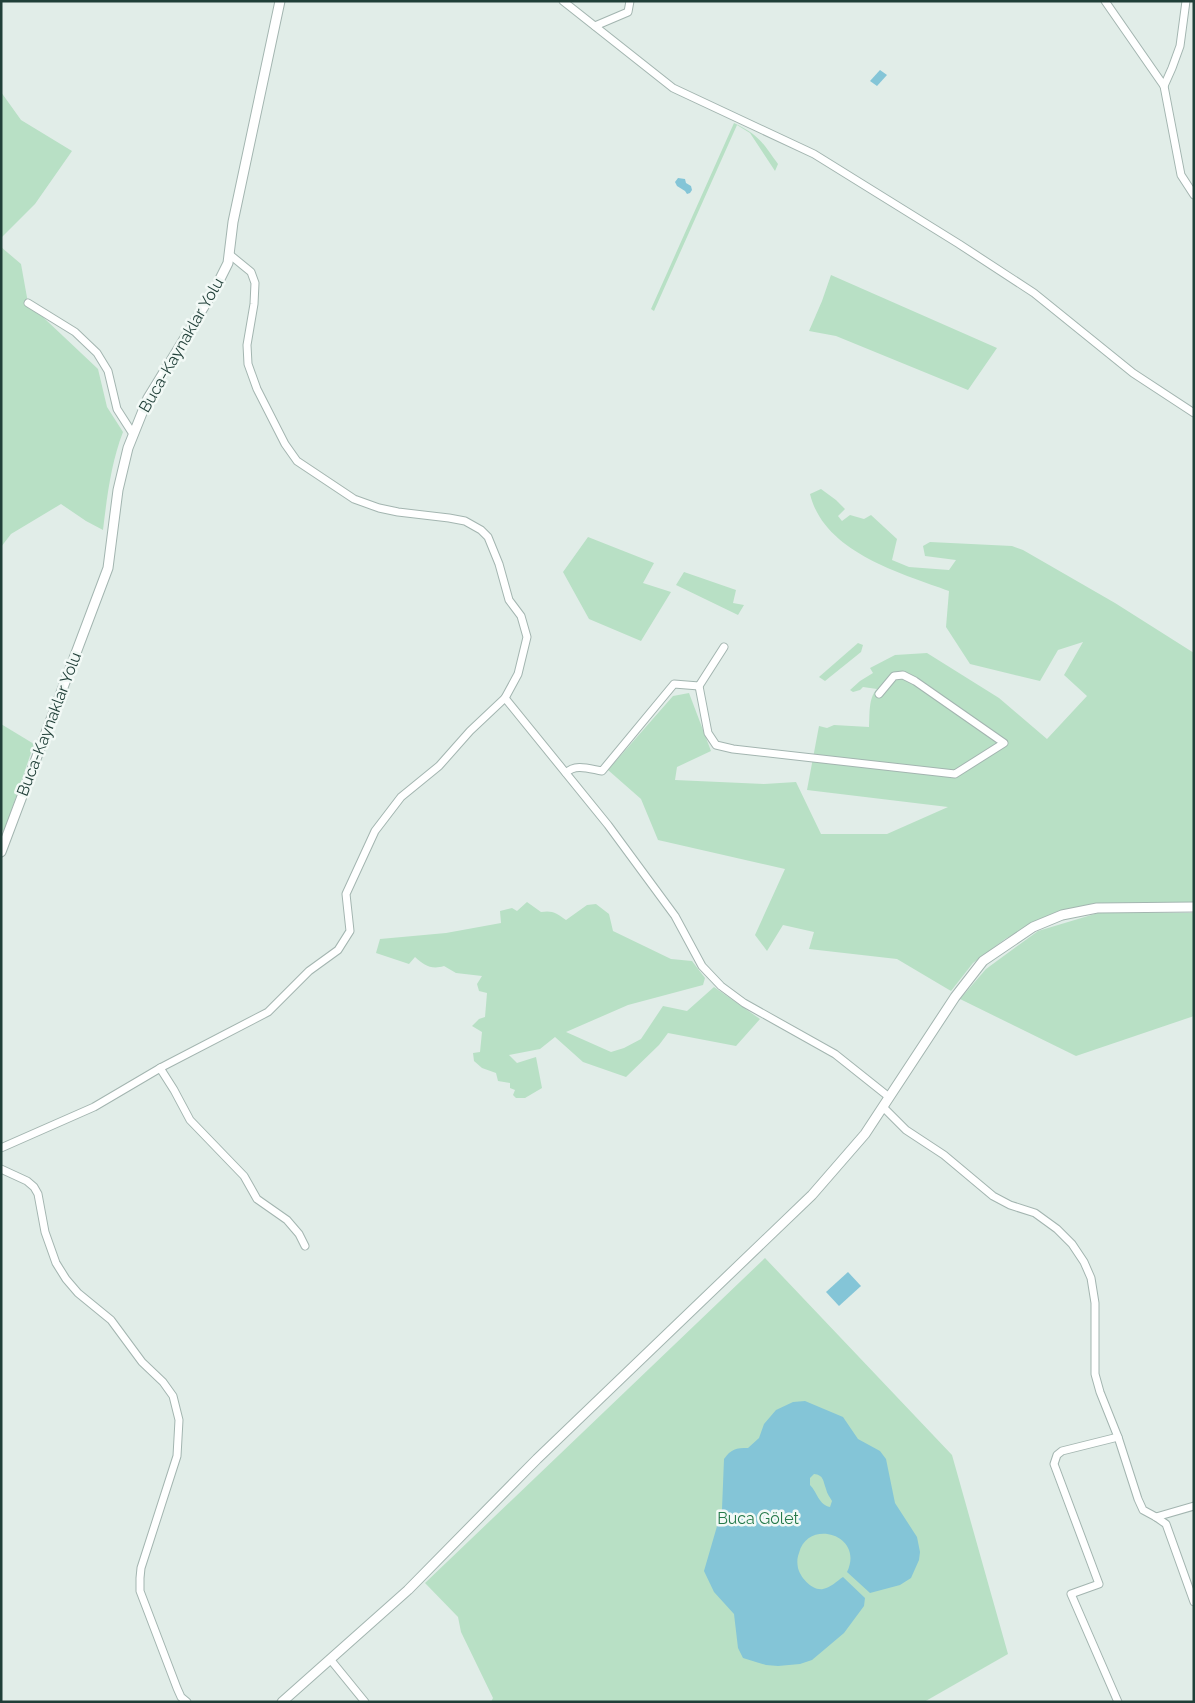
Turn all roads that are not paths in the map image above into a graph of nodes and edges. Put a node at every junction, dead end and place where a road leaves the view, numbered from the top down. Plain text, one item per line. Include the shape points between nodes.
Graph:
1 (280, 1) edge
2 (563, 1) edge
3 (630, 1) edge
4 (1105, 1) edge
5 (1186, 1) edge
6 (596, 26) junction
7 (1164, 86) junction
8 (1194, 195) edge
9 (229, 254) junction
10 (28, 303) dead end
11 (1194, 414) edge
12 (134, 434) junction
13 (724, 647) dead end
14 (699, 686) junction
15 (879, 694) dead end
16 (505, 698) junction
17 (566, 773) junction
18 (1, 852) edge
19 (1194, 907) edge
20 (160, 1068) junction
21 (889, 1097) junction
22 (882, 1107) junction
23 (1, 1148) edge
24 (1, 1169) edge
25 (305, 1246) dead end
26 (1118, 1437) junction
27 (1194, 1506) edge
28 (1156, 1517) junction
29 (1194, 1602) edge
30 (330, 1659) junction
31 (186, 1702) edge
32 (282, 1702) edge
33 (365, 1702) edge
34 (1118, 1702) edge

1 - 9 street, Buca-Kaynaklar Yolu
2 - 6 street
3 - 6 street via 628,12
4 - 7 street
5 - 7 street via 1180,46
6 - 11 street via 673,88 814,154 959,244 1034,293 1133,373
7 - 8 street via 1181,175
9 - 12 street, Buca-Kaynaklar Yolu via 216,287 148,398
9 - 16 street via 251,272 255,282 247,345 248,364 284,444 297,461 354,500 398,512 465,521 488,537 509,600 521,616 527,637 518,674
10 - 12 street via 75,332 97,353 108,371 117,409
12 - 18 street, Buca-Kaynaklar Yolu via 118,490 108,568
13 - 14 street
14 - 15 street via 708,733 716,744 734,749 955,774 1004,743 903,675 894,676
14 - 17 street via 674,684 602,770 576,767
16 - 17 street
16 - 20 street via 439,766 401,797 375,831 346,894 350,931 338,950 309,971 268,1012
17 - 21 street via 675,916 702,966 721,986 744,1003 835,1054
19 - 21 street via 1097,908 1033,927 983,961 955,996
20 - 23 street via 94,1107
20 - 25 street via 190,1120 244,1176 257,1199 293,1227
21 - 22 street
22 - 26 street via 906,1130 993,1196 1034,1213 1072,1244 1091,1278 1096,1303 1095,1374
22 - 30 street via 864,1134 807,1199 537,1459 408,1590
24 - 31 street via 34,1187 44,1232 66,1279 78,1294 111,1320 142,1362 173,1396 179,1420 177,1456 141,1568 140,1591 177,1688
26 - 28 street via 1138,1499 1144,1510
26 - 34 street via 1062,1451 1054,1464 1099,1584 1071,1594
27 - 28 street
28 - 29 street via 1166,1524
30 - 32 street
30 - 33 street

